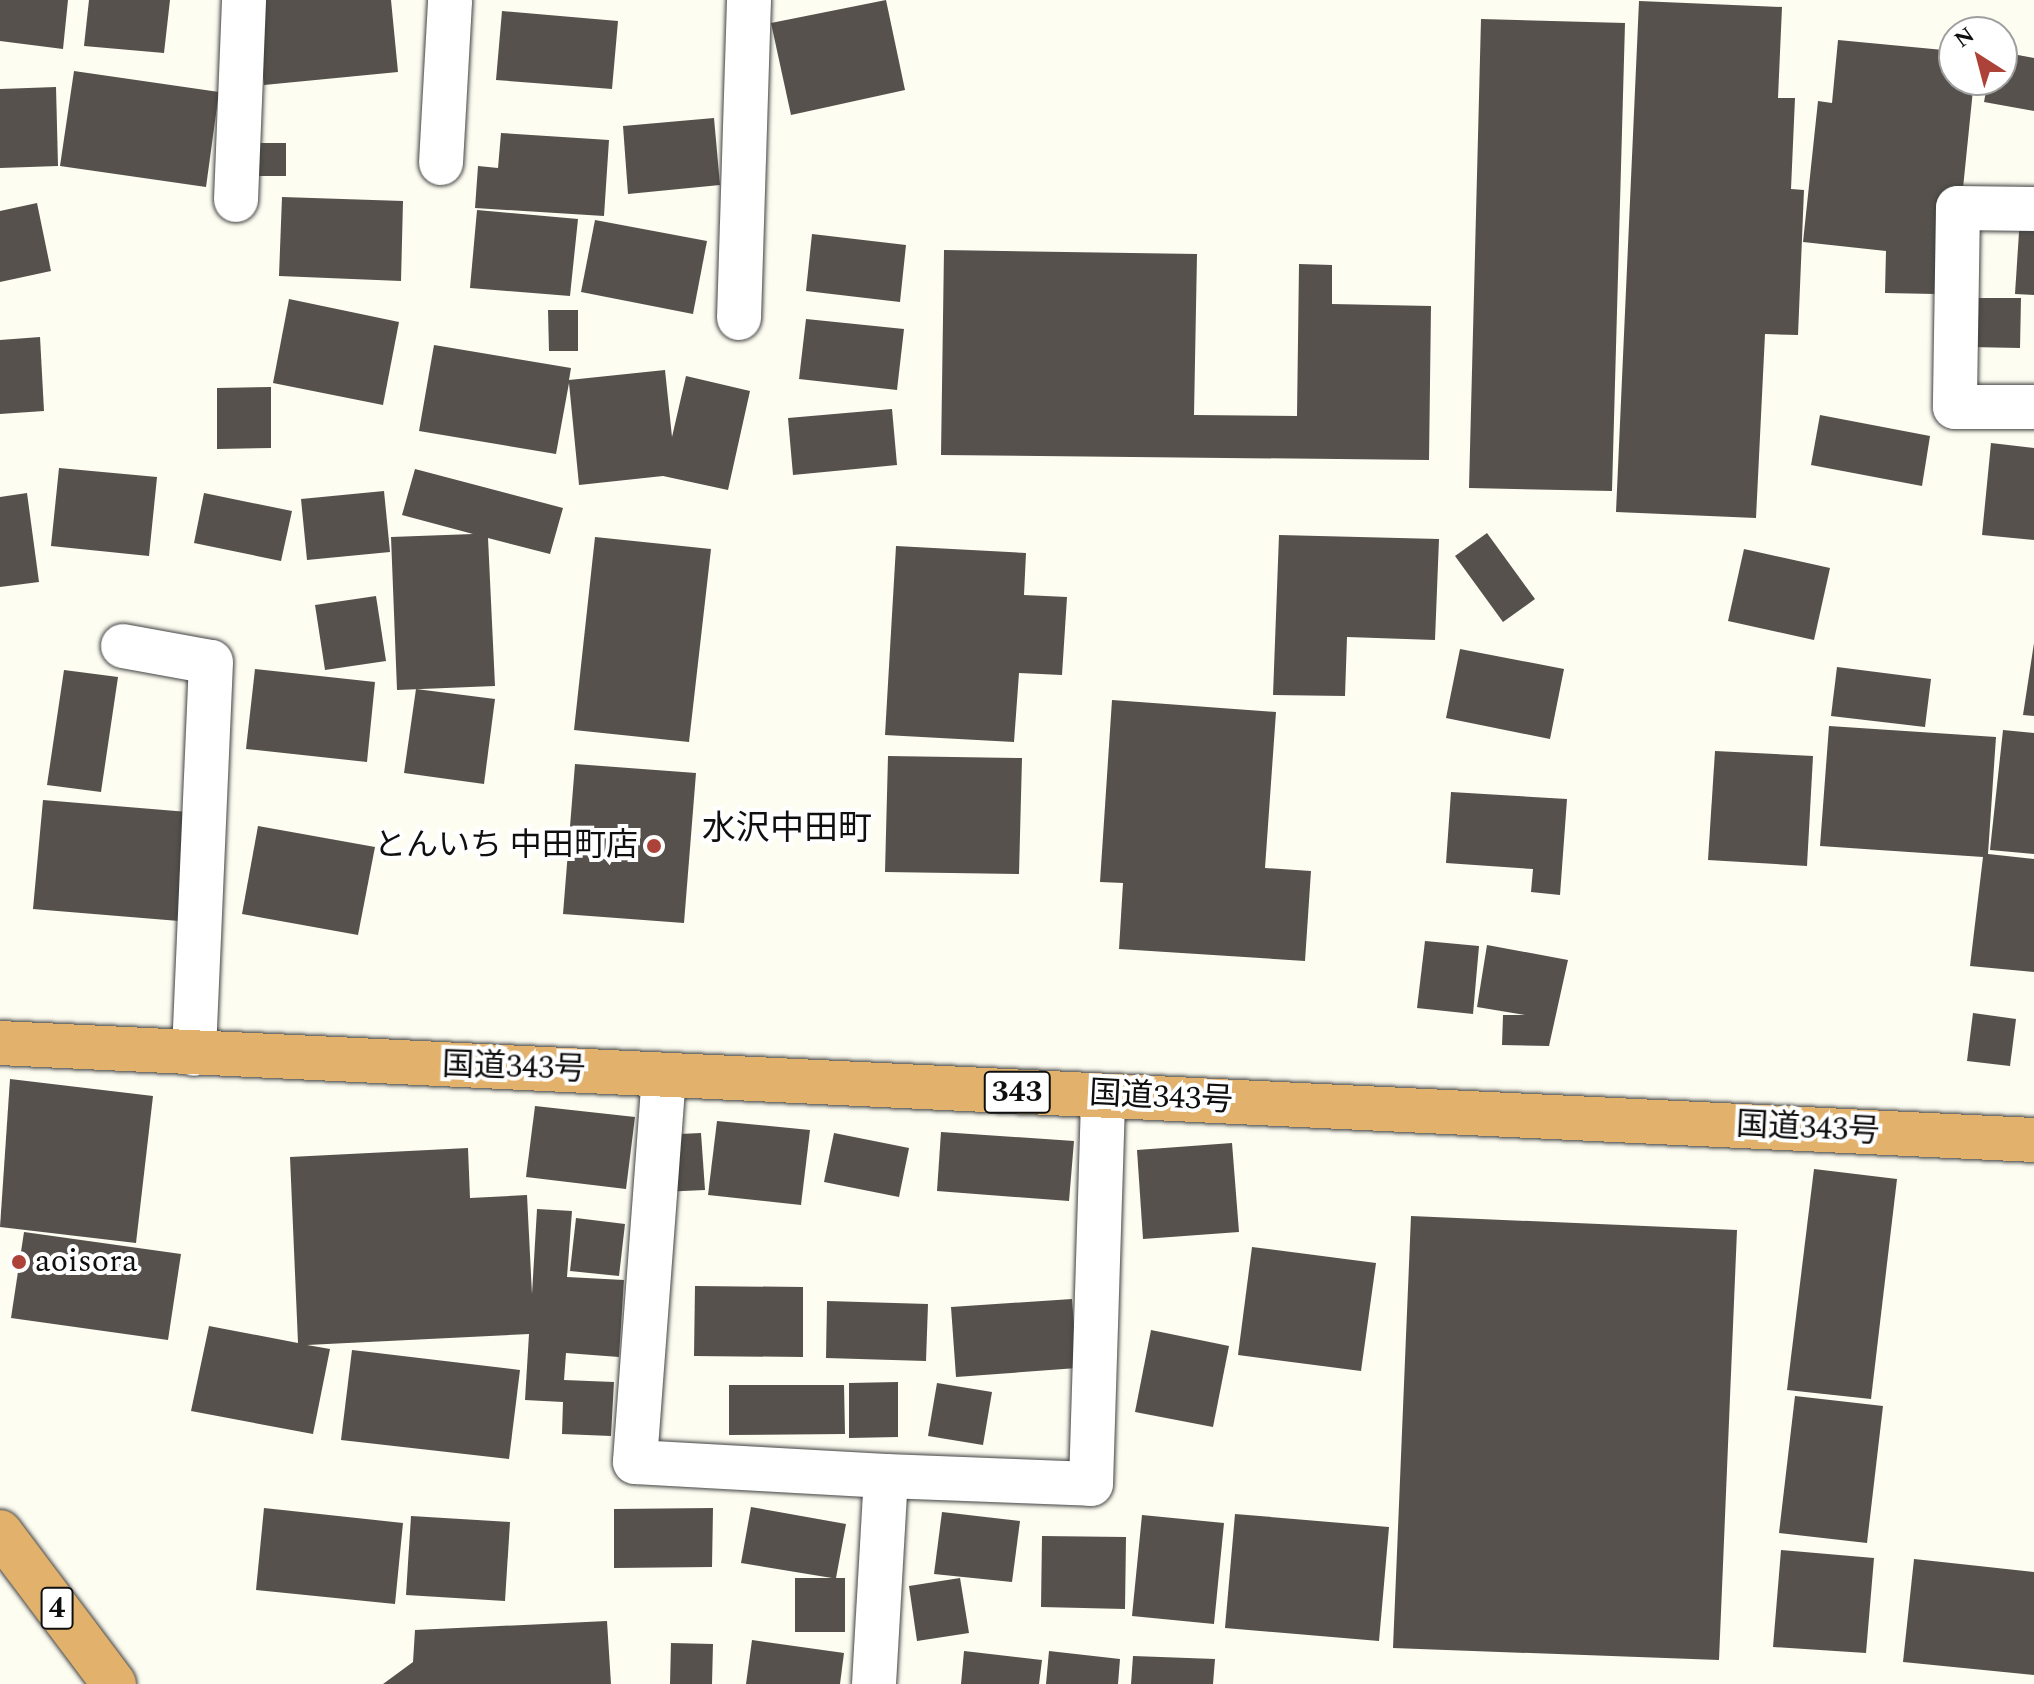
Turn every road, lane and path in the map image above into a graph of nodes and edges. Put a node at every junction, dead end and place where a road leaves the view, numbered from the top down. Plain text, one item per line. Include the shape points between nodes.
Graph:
1 (244, 0) edge
2 (450, 0) edge
3 (749, 0) edge
4 (441, 163) dead end
5 (236, 200) dead end
6 (2034, 209) edge
7 (739, 318) dead end
8 (2034, 407) edge
9 (123, 646) dead end
10 (0, 1043) edge
11 (194, 1054) junction
12 (664, 1075) junction
13 (1103, 1096) junction
14 (2034, 1140) edge
15 (886, 1476) junction
16 (0, 1532) edge
17 (114, 1684) edge
18 (874, 1684) edge

1 - 5 street
2 - 4 street
3 - 7 street
6 - 8 street via 1958,208 1955,407
9 - 11 street via 211,662
10 - 11 highway, 国道343号 / 343
11 - 12 highway, 国道343号 / 343
12 - 13 highway, 国道343号 / 343
12 - 15 street via 635,1462
13 - 14 highway, 国道343号 / 343
13 - 15 street via 1091,1484
15 - 18 street
16 - 17 highway, 4

